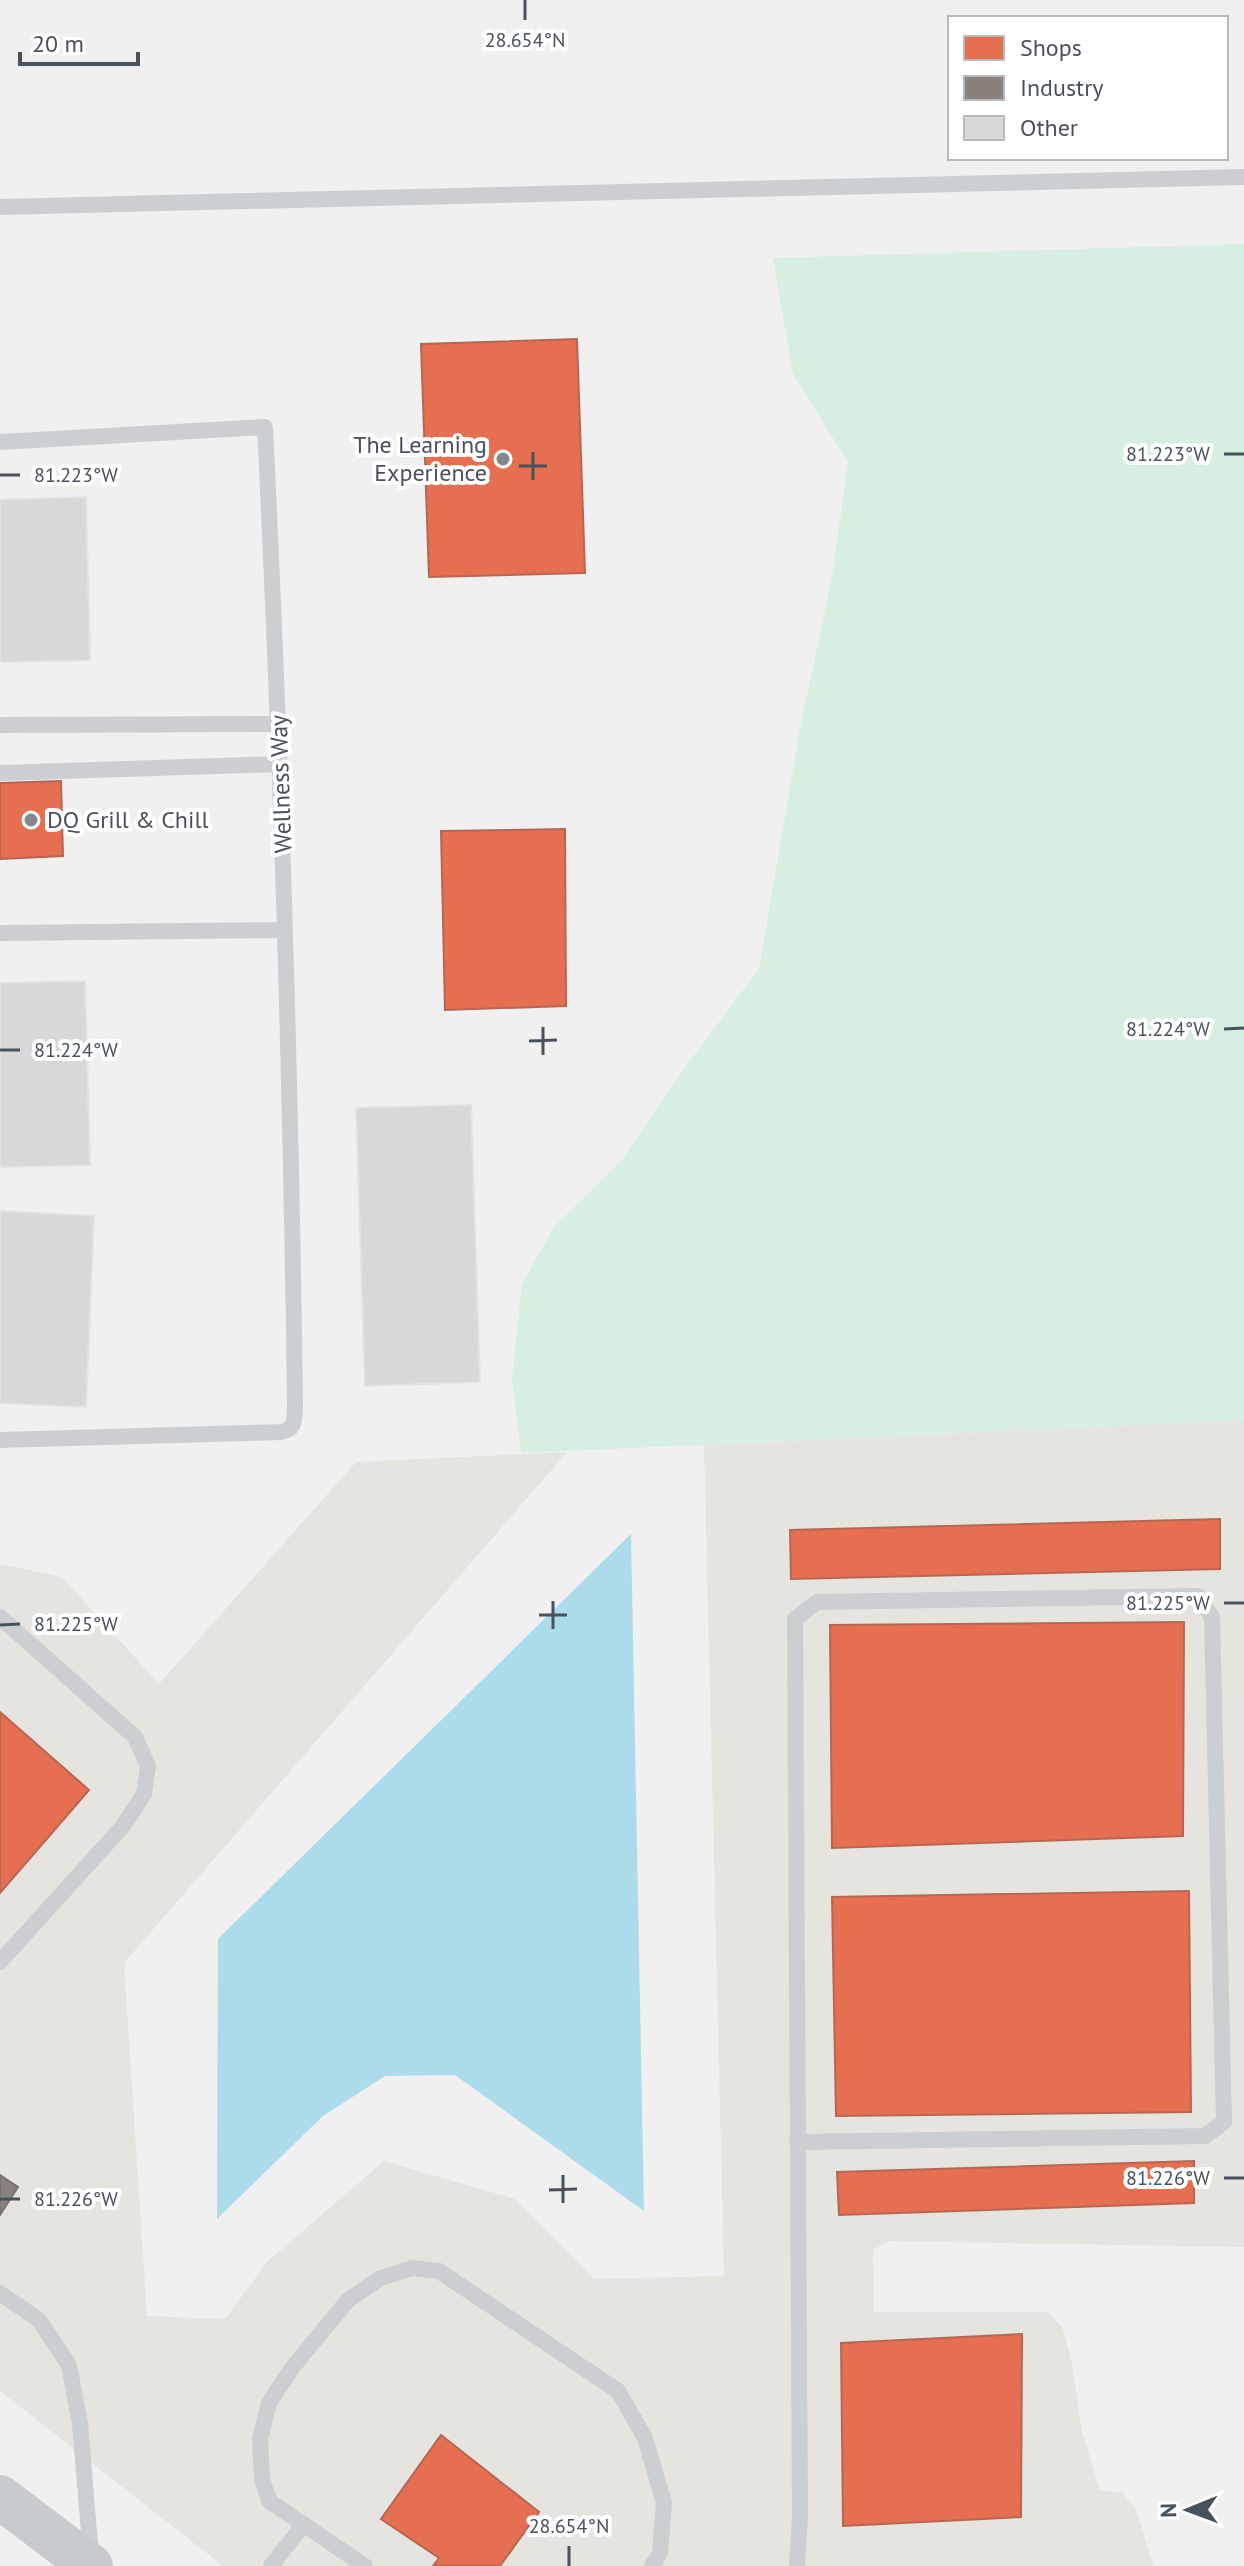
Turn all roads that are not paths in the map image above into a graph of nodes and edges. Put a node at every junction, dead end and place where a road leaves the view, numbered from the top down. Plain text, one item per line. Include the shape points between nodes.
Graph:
1 (1244, 177) edge
2 (0, 207) edge
3 (0, 442) edge
4 (280, 724) junction
5 (0, 725) edge
6 (281, 764) junction
7 (0, 773) edge
8 (285, 930) junction
9 (0, 933) edge
10 (0, 1440) edge
11 (0, 1617) edge
12 (0, 1962) edge
13 (797, 2142) junction
14 (0, 2293) edge
15 (0, 2497) edge
16 (304, 2524) junction
17 (91, 2566) edge
18 (271, 2566) edge
19 (365, 2566) edge
20 (652, 2566) edge
21 (797, 2566) edge

1 - 2 lane
3 - 4 lane, Wellness Way via 265,427
4 - 5 lane
4 - 6 lane, Wellness Way
6 - 7 lane
6 - 8 lane, Wellness Way
8 - 9 lane
8 - 10 lane, Wellness Way via 294,1425 281,1432
11 - 12 lane via 135,1737 148,1766 144,1794 123,1826
13 - 13 lane via 795,1619 817,1602 1198,1596 1212,1617 1224,2122 1205,2136
13 - 21 lane
14 - 17 lane via 39,2320 69,2365 80,2424
15 - 17 main road
16 - 18 lane
16 - 19 lane
16 - 20 lane via 269,2501 262,2479 260,2439 269,2403 348,2300 381,2278 412,2268 439,2271 618,2391 645,2438 664,2503 660,2553

